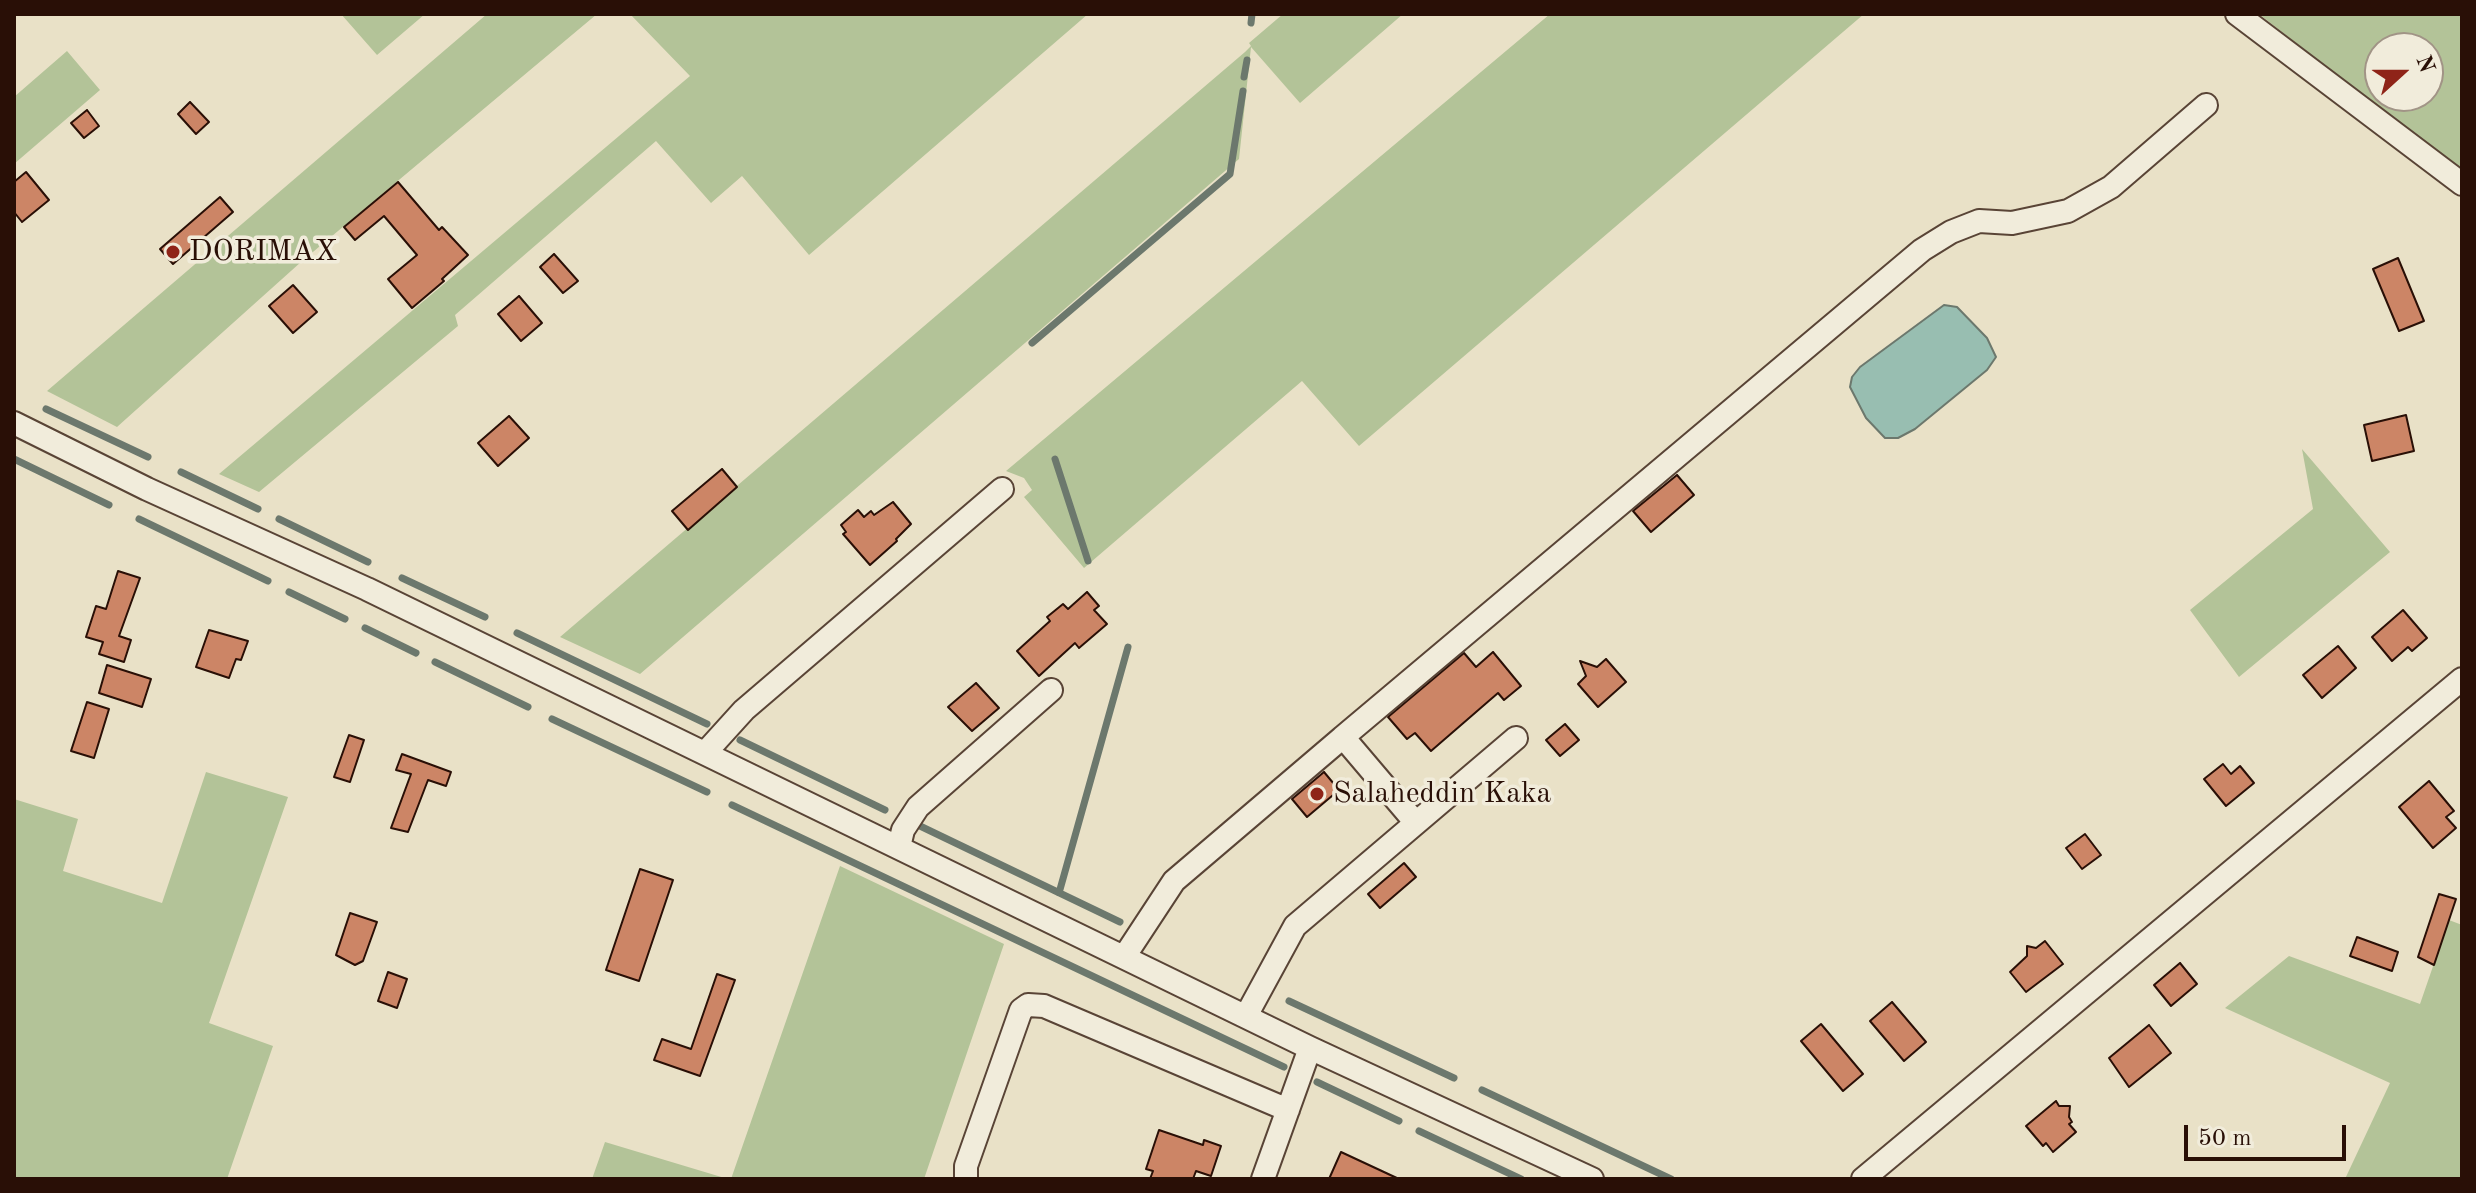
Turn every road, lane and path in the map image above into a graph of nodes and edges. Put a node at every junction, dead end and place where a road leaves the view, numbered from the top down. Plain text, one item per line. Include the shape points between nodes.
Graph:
1 (2237, 14) edge
2 (2206, 105) dead end
3 (2462, 184) edge
4 (14, 423) edge
5 (1002, 489) dead end
6 (2462, 679) edge
7 (1051, 690) dead end
8 (1343, 737) junction
9 (1516, 738) dead end
10 (705, 753) junction
11 (1416, 823) junction
12 (899, 847) junction
13 (1124, 957) junction
14 (1246, 1016) junction
15 (1310, 1048) junction
16 (1288, 1110) junction
17 (966, 1179) edge
18 (1263, 1179) edge
19 (1592, 1179) edge
20 (1863, 1179) edge

1 - 3 street
2 - 8 street via 2111,187 2068,211 2012,223 1979,221 1922,250
4 - 10 street
5 - 10 street via 744,710
6 - 20 street
7 - 12 street via 918,807
8 - 11 street
8 - 13 street via 1174,881
9 - 11 street
10 - 12 street
11 - 14 street via 1295,926
12 - 13 street
13 - 14 street
14 - 15 street
15 - 16 street
15 - 19 street
16 - 17 street via 1044,1006 1028,1005 1021,1010 966,1166
16 - 18 street

